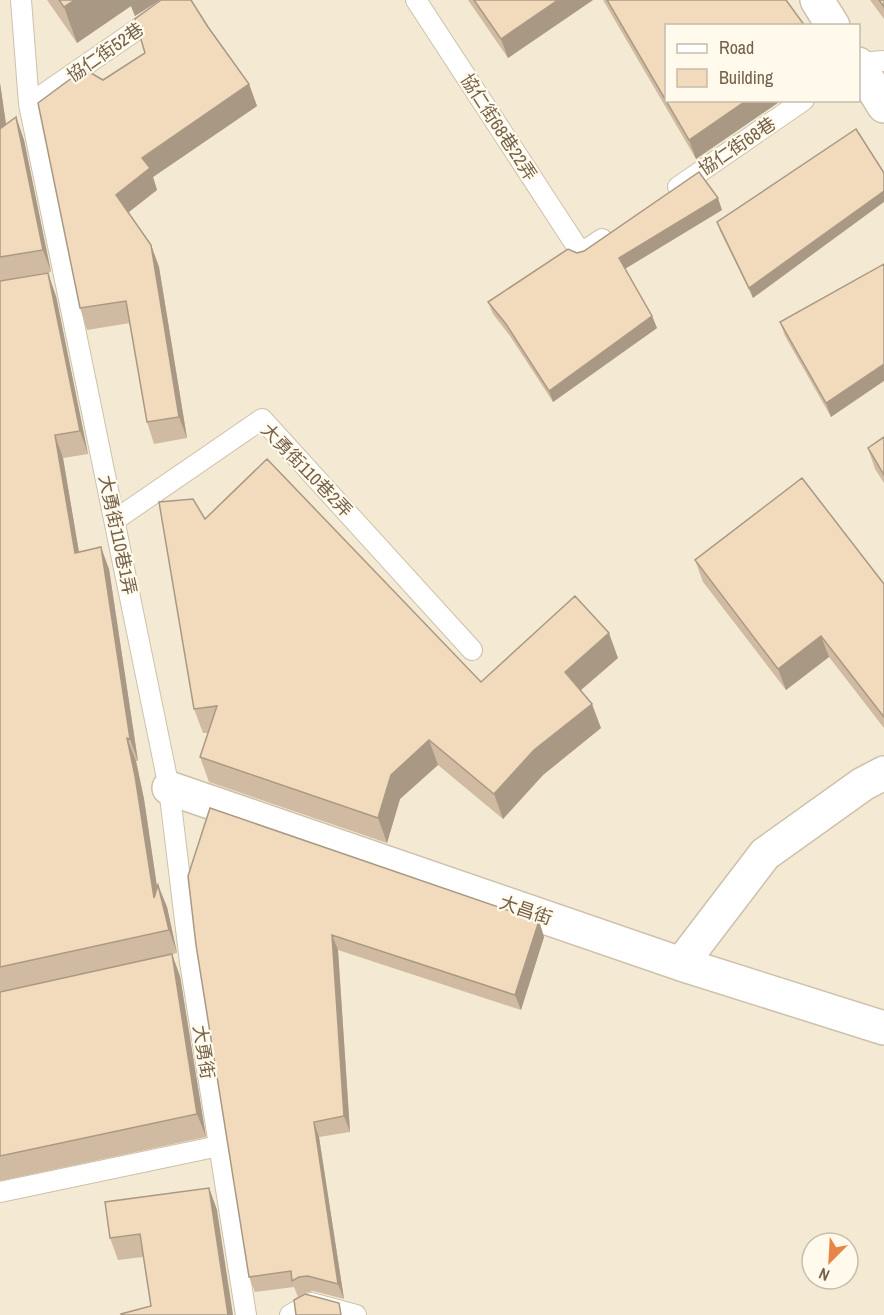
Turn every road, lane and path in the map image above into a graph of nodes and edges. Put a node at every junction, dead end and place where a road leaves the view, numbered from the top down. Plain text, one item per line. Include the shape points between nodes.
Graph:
1 (21, 0) edge
2 (180, 0) edge
3 (416, 0) edge
4 (817, 0) edge
5 (832, 24) edge
6 (884, 61) edge
7 (860, 64) edge
8 (860, 67) edge
9 (801, 102) edge
10 (29, 104) junction
11 (884, 106) edge
12 (659, 200) edge
13 (620, 227) edge
14 (66, 282) junction
15 (44, 286) edge
16 (115, 520) junction
17 (472, 650) dead end
18 (884, 773) edge
19 (169, 788) junction
20 (190, 962) junction
21 (681, 964) junction
22 (168, 967) edge
23 (884, 1028) edge
24 (219, 1146) junction
25 (0, 1192) edge
26 (246, 1315) edge
27 (290, 1315) edge
28 (356, 1315) edge

1 - 10 lane, 大勇街110巷1弄
2 - 10 lane, 協仁街52巷
3 - 13 lane, 協仁街68巷22弄 via 581,253
4 - 5 street
6 - 7 lane
8 - 11 street
9 - 12 lane, 協仁街68巷
10 - 14 lane, 大勇街110巷1弄
14 - 15 lane
14 - 16 lane, 大勇街110巷1弄
16 - 17 lane, 大勇街110巷2弄 via 262,419
16 - 19 lane, 大勇街110巷1弄
18 - 21 street via 765,854
19 - 20 lane, 大勇街
19 - 21 street, 大昌街
20 - 22 lane
20 - 24 lane, 大勇街
21 - 23 street, 大昌街
24 - 25 lane
24 - 26 lane, 大勇街
27 - 28 lane via 311,1303

